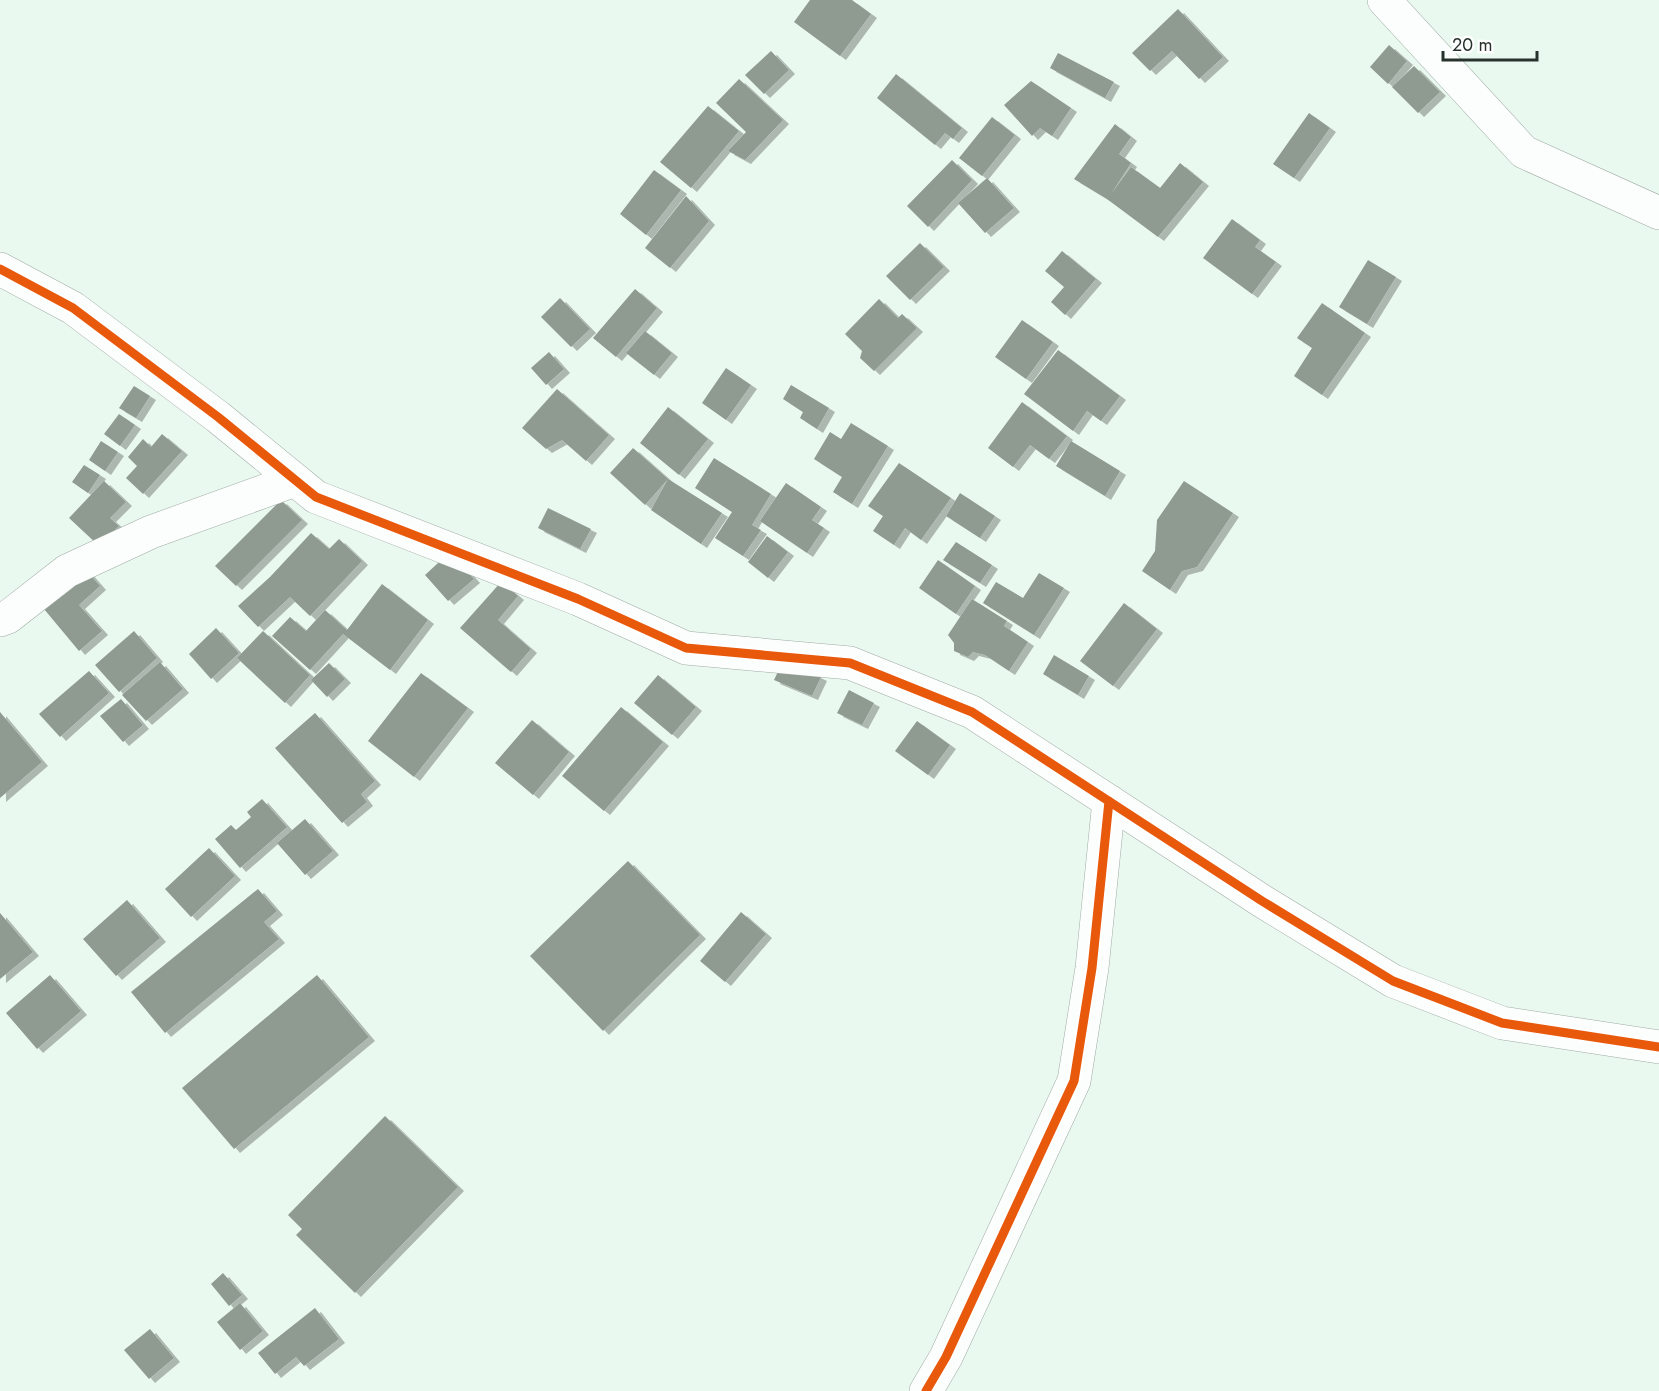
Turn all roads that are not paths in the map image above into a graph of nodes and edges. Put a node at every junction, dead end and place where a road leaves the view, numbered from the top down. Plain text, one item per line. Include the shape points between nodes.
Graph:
1 (1384, 0) edge
2 (1659, 213) edge
3 (0, 269) edge
4 (295, 480) junction
5 (0, 620) edge
6 (1109, 801) junction
7 (1659, 1047) edge
8 (926, 1391) edge

1 - 2 street via 1524,152
3 - 4 street via 73,308
4 - 5 street via 151,532 67,571
4 - 6 street via 316,497 578,598 686,648 850,663 972,712
6 - 7 street via 1393,981 1502,1023
6 - 8 street via 1092,968 1074,1081 946,1357

